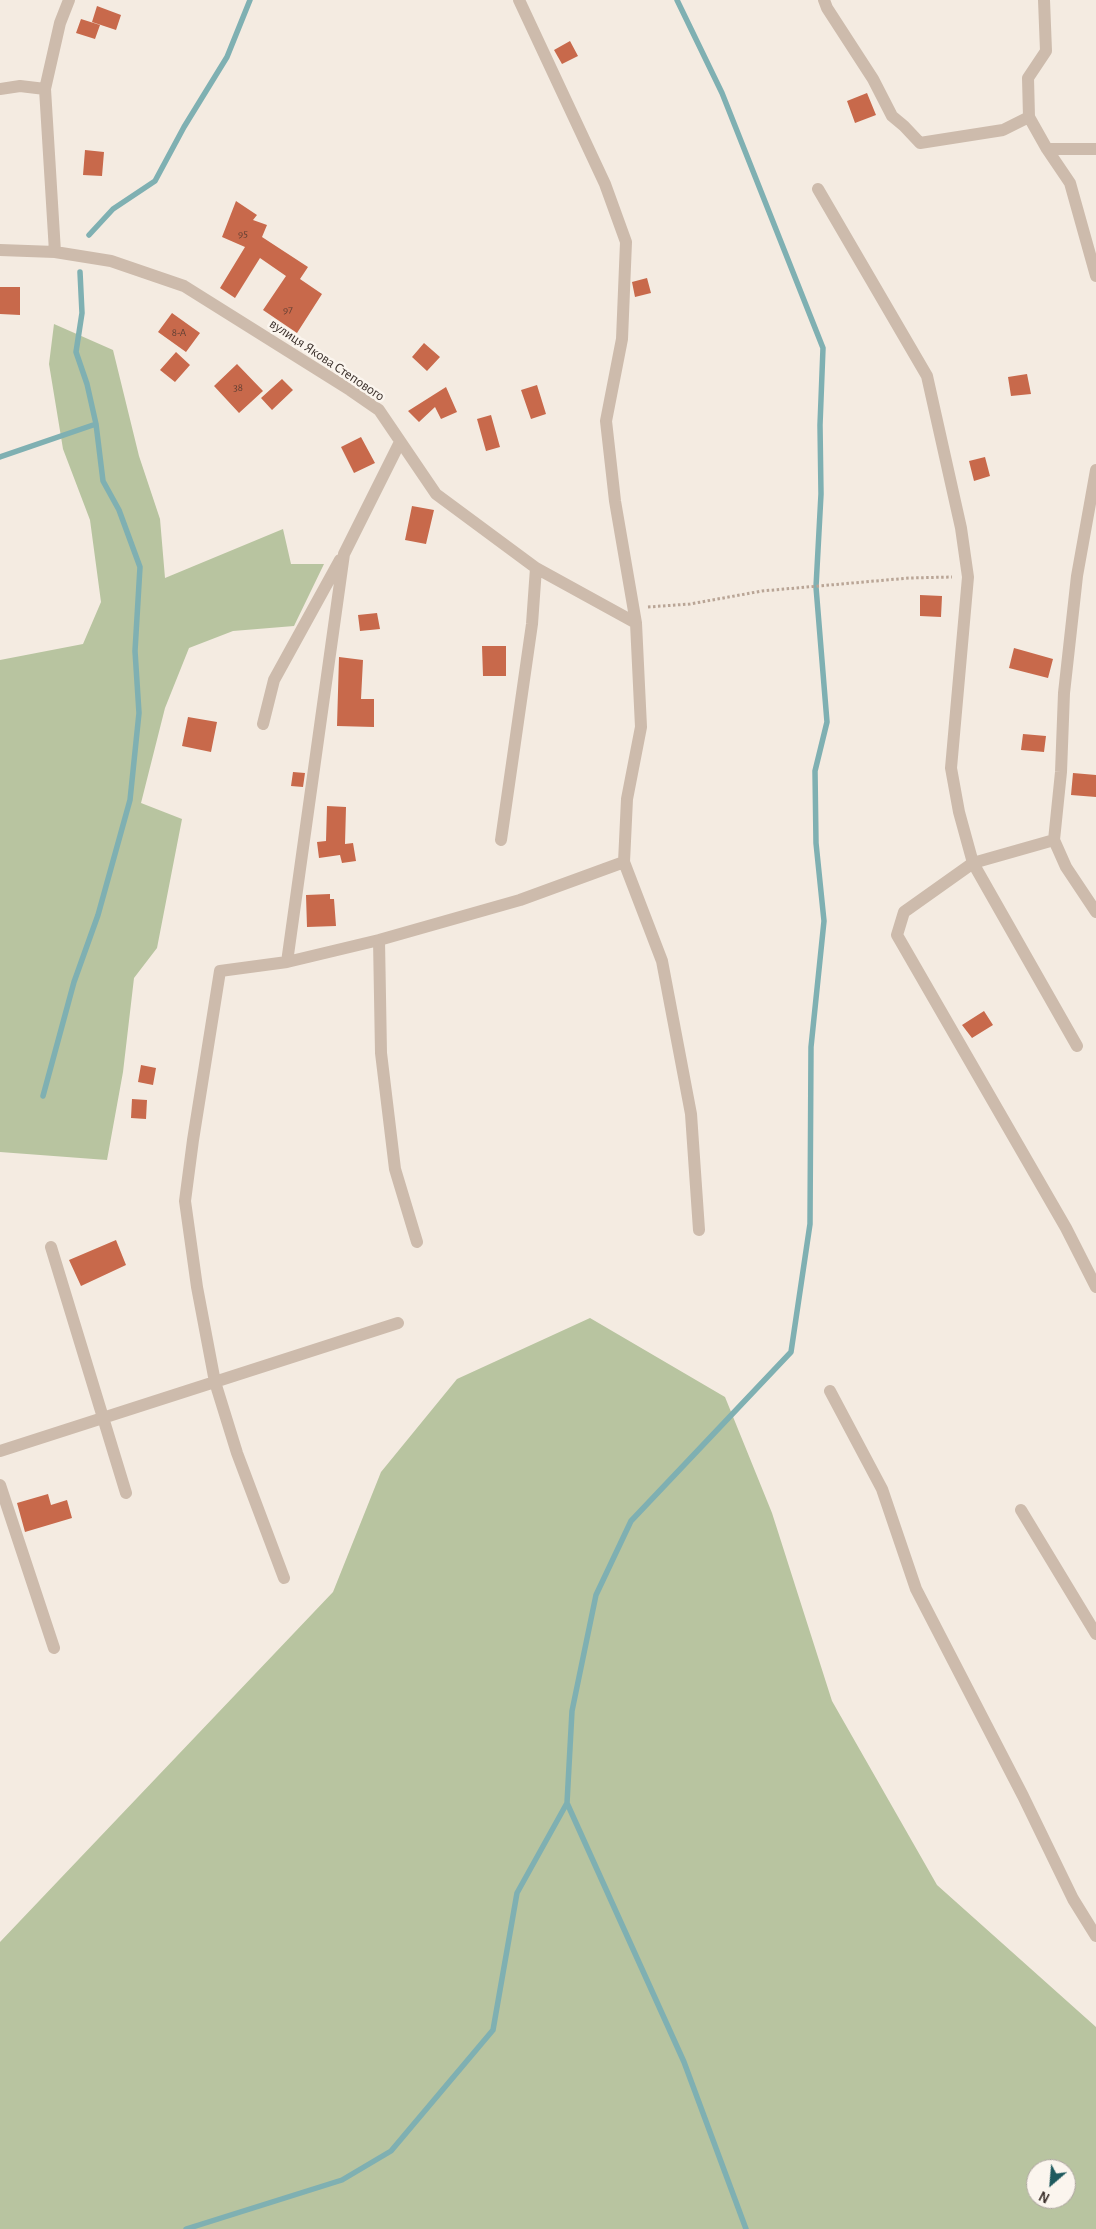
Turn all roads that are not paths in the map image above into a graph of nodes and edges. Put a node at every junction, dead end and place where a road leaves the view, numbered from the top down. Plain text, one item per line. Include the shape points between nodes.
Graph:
1 (68, 0) edge
2 (519, 0) edge
3 (824, 0) edge
4 (1044, 0) edge
5 (0, 89) edge
6 (45, 89) junction
7 (1029, 117) junction
8 (1047, 149) junction
9 (1096, 149) edge
10 (818, 189) dead end
11 (0, 250) edge
12 (54, 252) junction
13 (1096, 276) edge
14 (400, 442) junction
15 (1096, 470) edge
16 (344, 554) junction
17 (536, 568) junction
18 (636, 623) junction
19 (263, 724) dead end
20 (501, 840) dead end
21 (1054, 840) junction
22 (624, 862) junction
23 (973, 863) junction
24 (1096, 912) edge
25 (379, 940) junction
26 (287, 962) junction
27 (1077, 1046) dead end
28 (699, 1230) dead end
29 (417, 1242) dead end
30 (51, 1247) dead end
31 (1096, 1287) edge
32 (398, 1323) dead end
33 (215, 1382) junction
34 (830, 1391) dead end
35 (104, 1418) junction
36 (0, 1451) edge
37 (0, 1485) edge
38 (126, 1493) dead end
39 (1022, 1510) dead end
40 (284, 1578) dead end
41 (1096, 1634) edge
42 (54, 1648) dead end
43 (1096, 1936) edge

1 - 6 street
2 - 18 street via 605,184 626,242 622,338 606,420 615,501
3 - 7 street via 892,116 920,143 1003,130
4 - 7 street via 1046,51 1028,78
5 - 6 street via 20,86
6 - 12 street
7 - 8 street
8 - 9 street
8 - 13 street via 1070,183
10 - 23 street via 926,376 961,528 968,577 951,768
11 - 12 street, вулиця Якова Степового
12 - 14 street, вулиця Якова Степового via 111,261 184,286 379,410
14 - 16 street
14 - 17 street, вулиця Якова Степового via 436,494
15 - 21 street via 1076,586 1064,693
16 - 19 street via 274,680
16 - 26 street
17 - 18 street, вулиця Якова Степового
17 - 20 street via 531,634
18 - 22 street via 641,727 626,799
21 - 23 street
21 - 24 street via 1066,867
22 - 25 street via 520,900
22 - 28 street via 662,961 690,1114
23 - 27 street
23 - 31 street via 904,912 897,935 1066,1228
25 - 26 street
25 - 29 street via 381,1053 395,1169
26 - 33 street via 220,971 185,1201
30 - 35 street
32 - 33 street
33 - 35 street
33 - 40 street via 237,1453
34 - 43 street via 882,1489 916,1589 1073,1899
35 - 36 street
35 - 38 street
37 - 42 street
39 - 41 street

